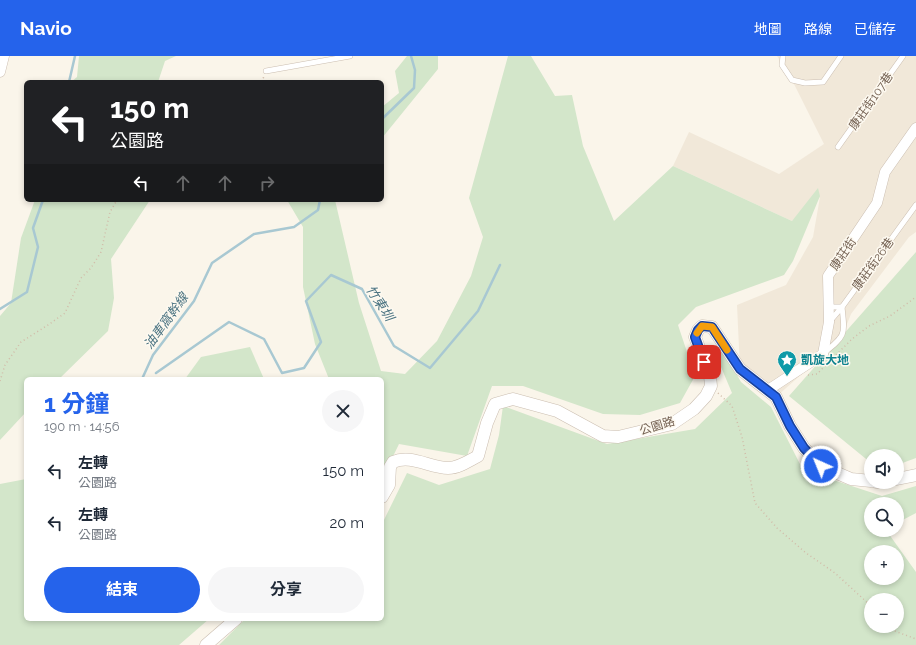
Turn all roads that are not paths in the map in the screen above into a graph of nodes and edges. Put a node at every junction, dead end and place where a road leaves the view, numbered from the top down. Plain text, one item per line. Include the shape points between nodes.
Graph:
1 (4, 56) edge
2 (350, 56) edge
3 (783, 56) edge
4 (841, 56) edge
5 (903, 56) edge
6 (266, 70) dead end
7 (0, 72) edge
8 (916, 128) edge
9 (838, 147) dead end
10 (916, 205) edge
11 (828, 307) junction
12 (842, 307) junction
13 (829, 322) junction
14 (823, 354) junction
15 (768, 390) junction
16 (916, 475) edge
17 (904, 478) edge
18 (864, 481) edge
19 (384, 494) edge
20 (234, 621) edge
21 (206, 645) edge

1 - 7 street
2 - 6 lane
3 - 4 lane via 782,65 792,80 805,84 823,82
5 - 9 lane, 康莊街107巷
8 - 11 street, 康莊街 via 885,172 877,203 828,276
10 - 12 lane, 康莊街26巷
11 - 12 lane
11 - 13 street, 康莊街
12 - 13 lane, 康莊街26巷
12 - 14 lane via 844,331 841,339
13 - 14 street, 康莊街
14 - 15 street
15 - 18 street via 776,397 804,448 821,466 851,479
15 - 19 street, 公園路 via 740,369 712,327 702,326 695,337 710,376 711,386 694,409 672,424 618,437 603,436 557,411 513,399 495,404 478,456 449,468 399,459 390,467 389,485
16 - 17 street
20 - 21 street

